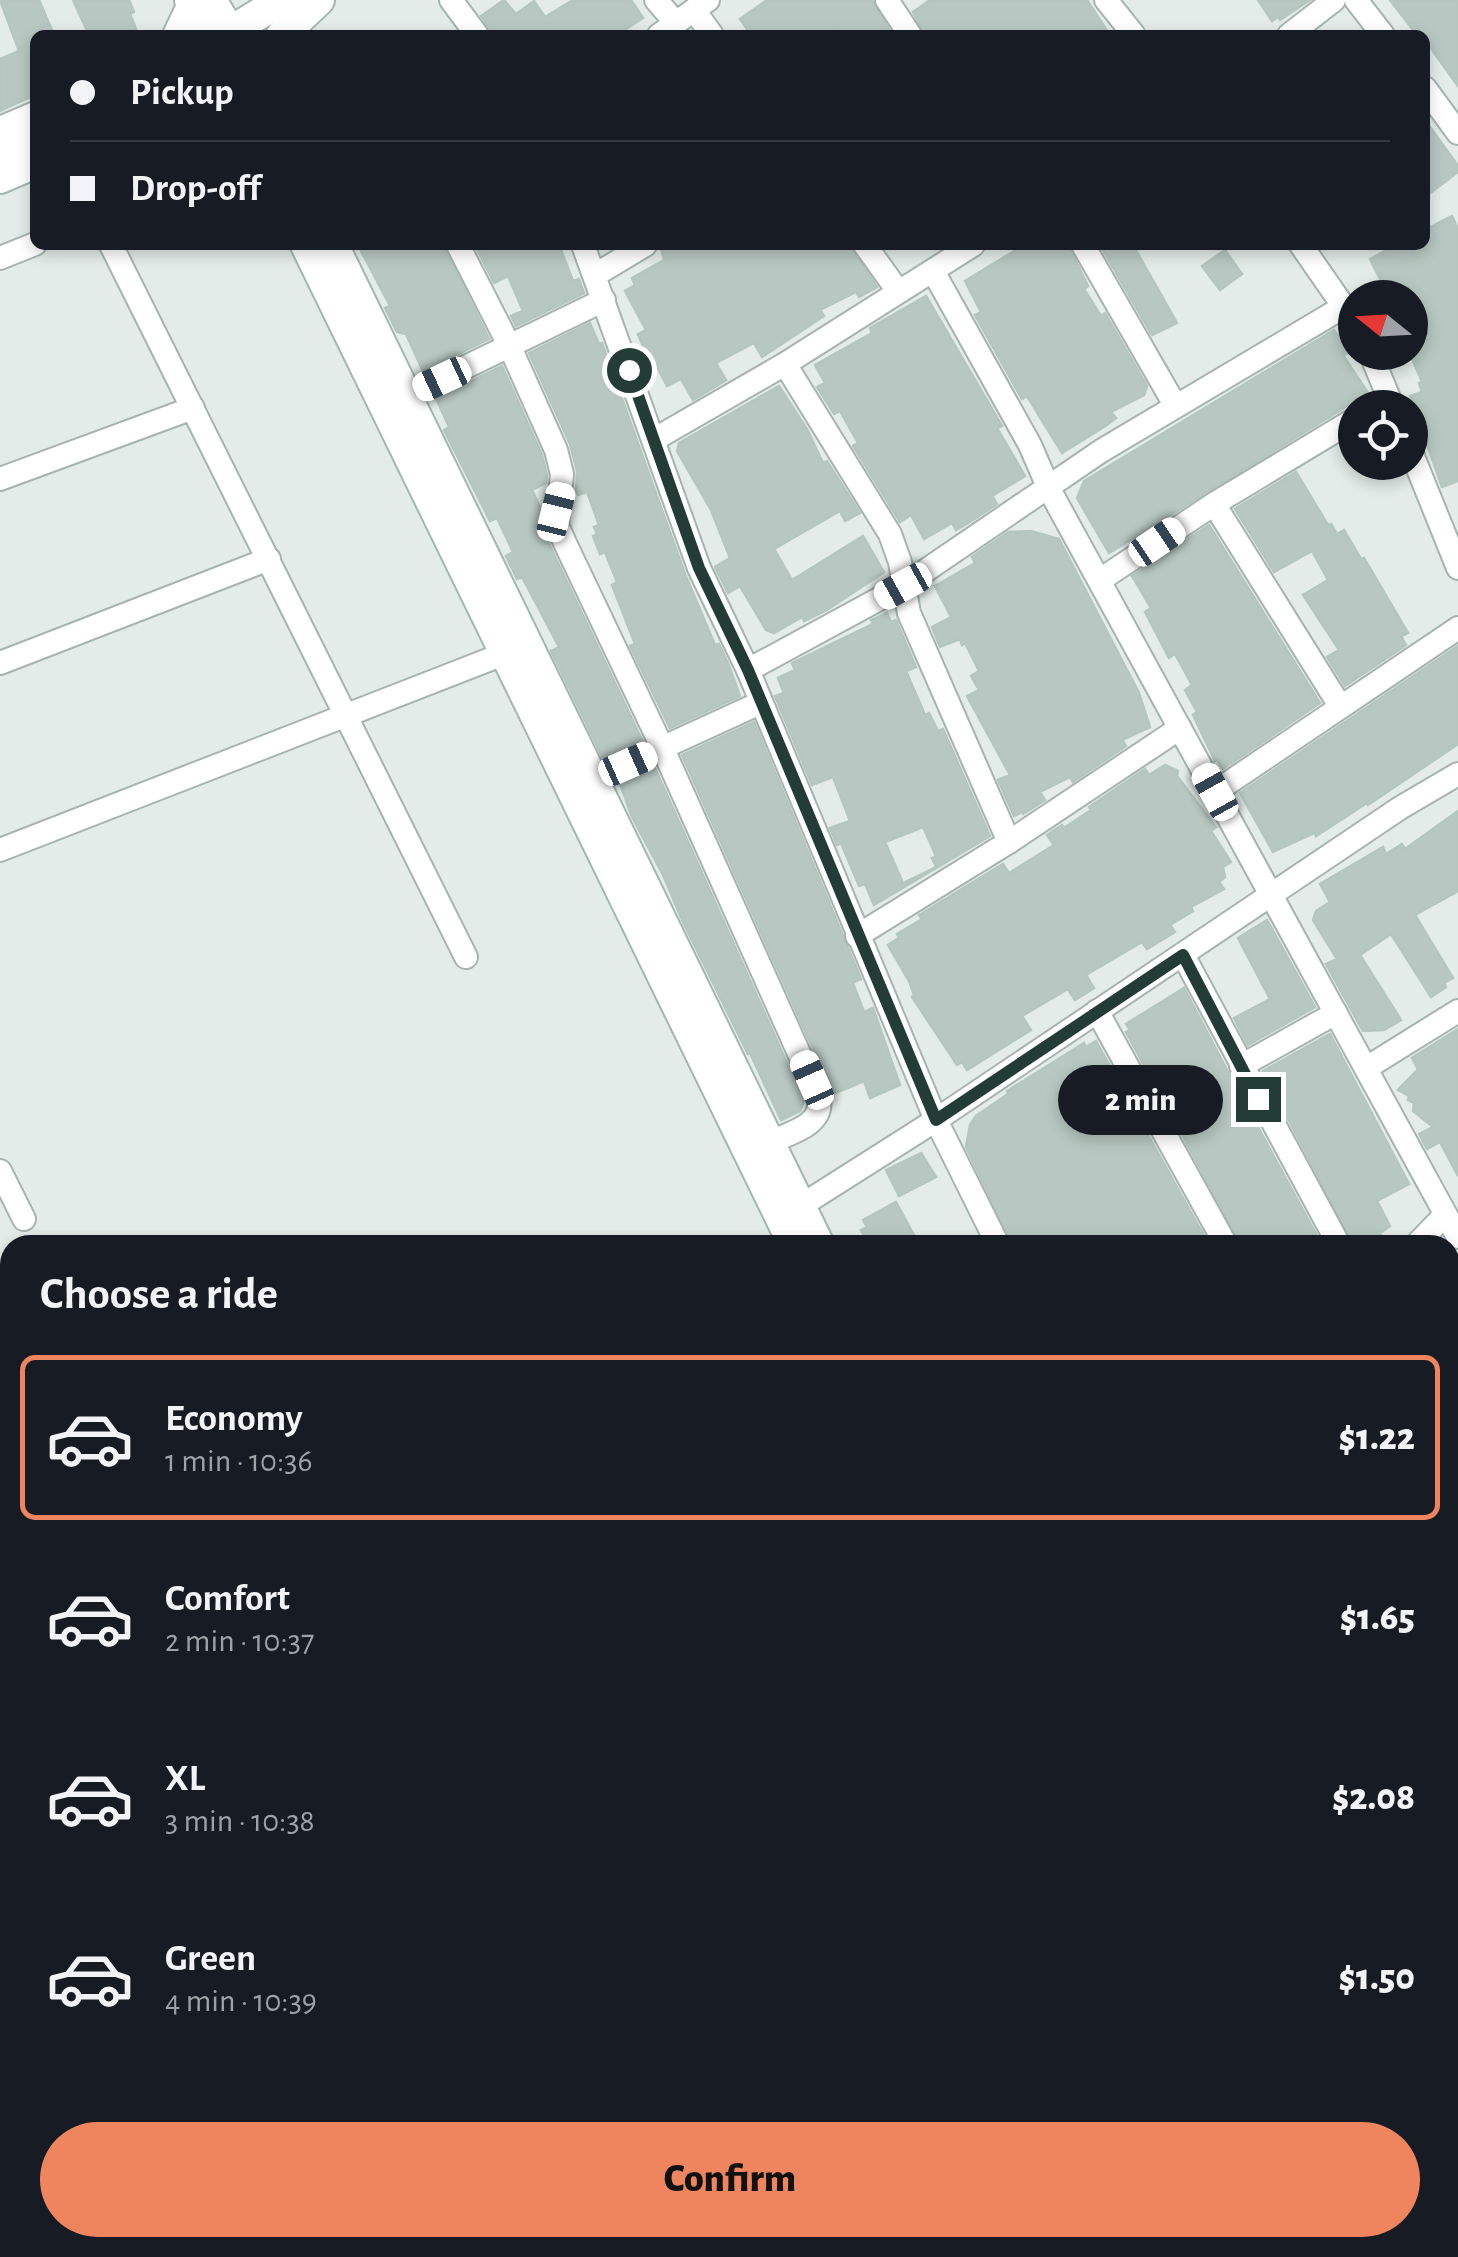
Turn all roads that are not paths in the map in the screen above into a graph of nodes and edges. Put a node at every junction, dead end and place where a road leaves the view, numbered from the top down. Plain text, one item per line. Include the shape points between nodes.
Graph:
1 (190, 0) edge
2 (211, 0) edge
3 (282, 0) edge
4 (319, 0) edge
5 (451, 0) edge
6 (656, 0) edge
7 (886, 0) edge
8 (1106, 0) edge
9 (1334, 0) edge
10 (1356, 0) edge
11 (684, 17) edge
12 (176, 30) edge
13 (221, 30) edge
14 (223, 30) edge
15 (229, 30) edge
16 (287, 30) edge
17 (466, 30) edge
18 (907, 30) edge
19 (1130, 30) edge
20 (1295, 30) edge
21 (1380, 30) edge
22 (1430, 95) edge
23 (30, 115) edge
24 (0, 128) edge
25 (1458, 133) edge
26 (30, 140) edge
27 (0, 154) edge
28 (30, 165) edge
29 (0, 178) edge
30 (30, 246) edge
31 (114, 250) edge
32 (308, 250) edge
33 (335, 250) edge
34 (461, 250) edge
35 (586, 250) edge
36 (637, 250) edge
37 (869, 250) edge
38 (965, 250) edge
39 (1087, 250) edge
40 (1305, 250) edge
41 (0, 258) edge
42 (933, 271) junction
43 (595, 275) junction
44 (898, 291) junction
45 (1338, 297) edge
46 (604, 300) junction
47 (1338, 320) edge
48 (510, 347) junction
49 (785, 364) junction
50 (408, 396) junction
51 (1175, 405) junction
52 (193, 408) junction
53 (1338, 430) edge
54 (655, 438) junction
55 (0, 479) edge
56 (1423, 480) edge
57 (1049, 489) junction
58 (1214, 504) junction
59 (269, 559) junction
60 (1458, 568) edge
61 (1100, 580) junction
62 (903, 586) junction
63 (1458, 628) edge
64 (506, 653) junction
65 (0, 663) edge
66 (748, 670) junction
67 (760, 702) junction
68 (1340, 706) junction
69 (347, 715) junction
70 (1180, 728) junction
71 (663, 749) junction
72 (1458, 774) edge
73 (594, 779) junction
74 (1215, 792) junction
75 (1009, 842) junction
76 (0, 850) edge
77 (1274, 895) junction
78 (858, 936) junction
79 (1183, 955) junction
80 (466, 957) dead end
81 (1458, 1010) edge
82 (1097, 1011) junction
83 (1336, 1013) junction
84 (1241, 1066) junction
85 (1368, 1067) junction
86 (936, 1120) junction
87 (768, 1143) junction
88 (0, 1172) edge
89 (1445, 1215) junction
90 (24, 1219) dead end
91 (791, 1224) edge
92 (993, 1235) edge
93 (1220, 1235) edge
94 (1334, 1235) edge
95 (1426, 1235) edge
96 (1457, 1235) edge

1 - 12 street
1 - 13 street
2 - 14 street
3 - 15 street
4 - 16 street
5 - 17 street
6 - 11 street
7 - 18 street
8 - 19 street
9 - 20 street
10 - 21 street
22 - 25 street
23 - 24 street
26 - 27 street
28 - 29 street
30 - 41 street
31 - 52 street
32 - 64 street
33 - 50 street
34 - 48 street
35 - 43 street
36 - 43 street
37 - 44 street
38 - 42 street
39 - 51 street
40 - 45 street
42 - 44 street
42 - 57 street
43 - 46 street
44 - 49 street
46 - 48 street
46 - 54 street
47 - 51 street
48 - 50 street
48 - 71 street via 559,462 557,526
49 - 54 street
49 - 62 street via 890,534
50 - 73 street
51 - 57 street
52 - 55 street
52 - 59 street
53 - 58 street
54 - 66 street via 699,568
56 - 60 street
57 - 61 street
57 - 62 street
58 - 61 street
58 - 68 street
59 - 65 street
59 - 69 street
61 - 70 street
62 - 66 street
62 - 75 street
63 - 68 street
64 - 69 street
64 - 91 street
66 - 67 street
67 - 71 street
67 - 78 street
68 - 74 street
69 - 76 street
69 - 80 street
70 - 74 street
70 - 75 street
71 - 73 street
71 - 87 street via 819,1098 813,1122
72 - 77 street
73 - 87 street
74 - 77 street
75 - 78 street
77 - 79 street
77 - 83 street
78 - 86 street
79 - 82 street
79 - 84 street
81 - 85 street
82 - 86 street
82 - 93 street
83 - 84 street
83 - 85 street
84 - 94 street
85 - 89 street
86 - 91 street
86 - 92 street
87 - 91 street
88 - 90 street
89 - 95 street
89 - 96 street

